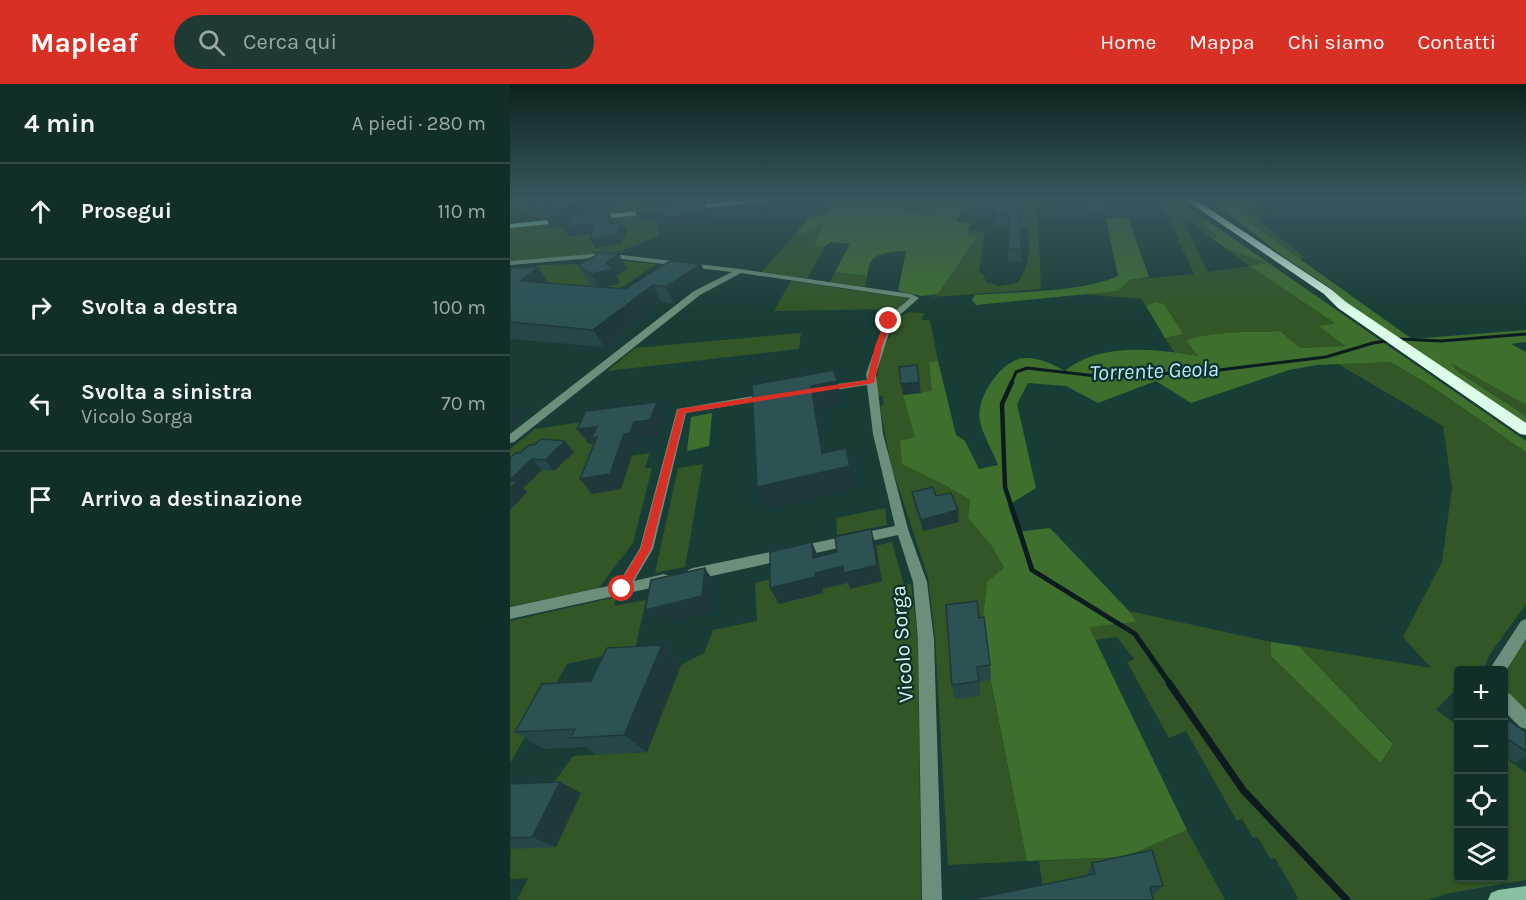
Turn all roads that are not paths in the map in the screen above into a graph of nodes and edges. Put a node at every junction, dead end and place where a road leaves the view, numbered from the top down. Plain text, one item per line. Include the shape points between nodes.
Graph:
1 (1247, 238) edge
2 (1255, 238) edge
3 (510, 263) edge
4 (1294, 269) junction
5 (740, 271) junction
6 (871, 381) junction
7 (813, 390) edge
8 (781, 395) edge
9 (1526, 430) edge
10 (510, 439) edge
11 (902, 529) junction
12 (622, 589) junction
13 (510, 614) edge
14 (1526, 626) edge
15 (1500, 666) edge
16 (1508, 705) edge
17 (1526, 721) edge
18 (1526, 896) edge
19 (932, 900) edge
20 (1498, 900) edge

1 - 4 highway
2 - 4 highway
3 - 5 street via 605,255
4 - 9 highway
5 - 6 street, Vicolo Sorga via 915,298 889,321
5 - 10 street via 697,293
6 - 7 street
6 - 11 street, Vicolo Sorga via 878,434
8 - 12 street via 681,411 646,549
11 - 12 street
11 - 19 street, Vicolo Sorga via 920,582 926,640
12 - 13 street
14 - 15 street
16 - 17 street
18 - 20 street

